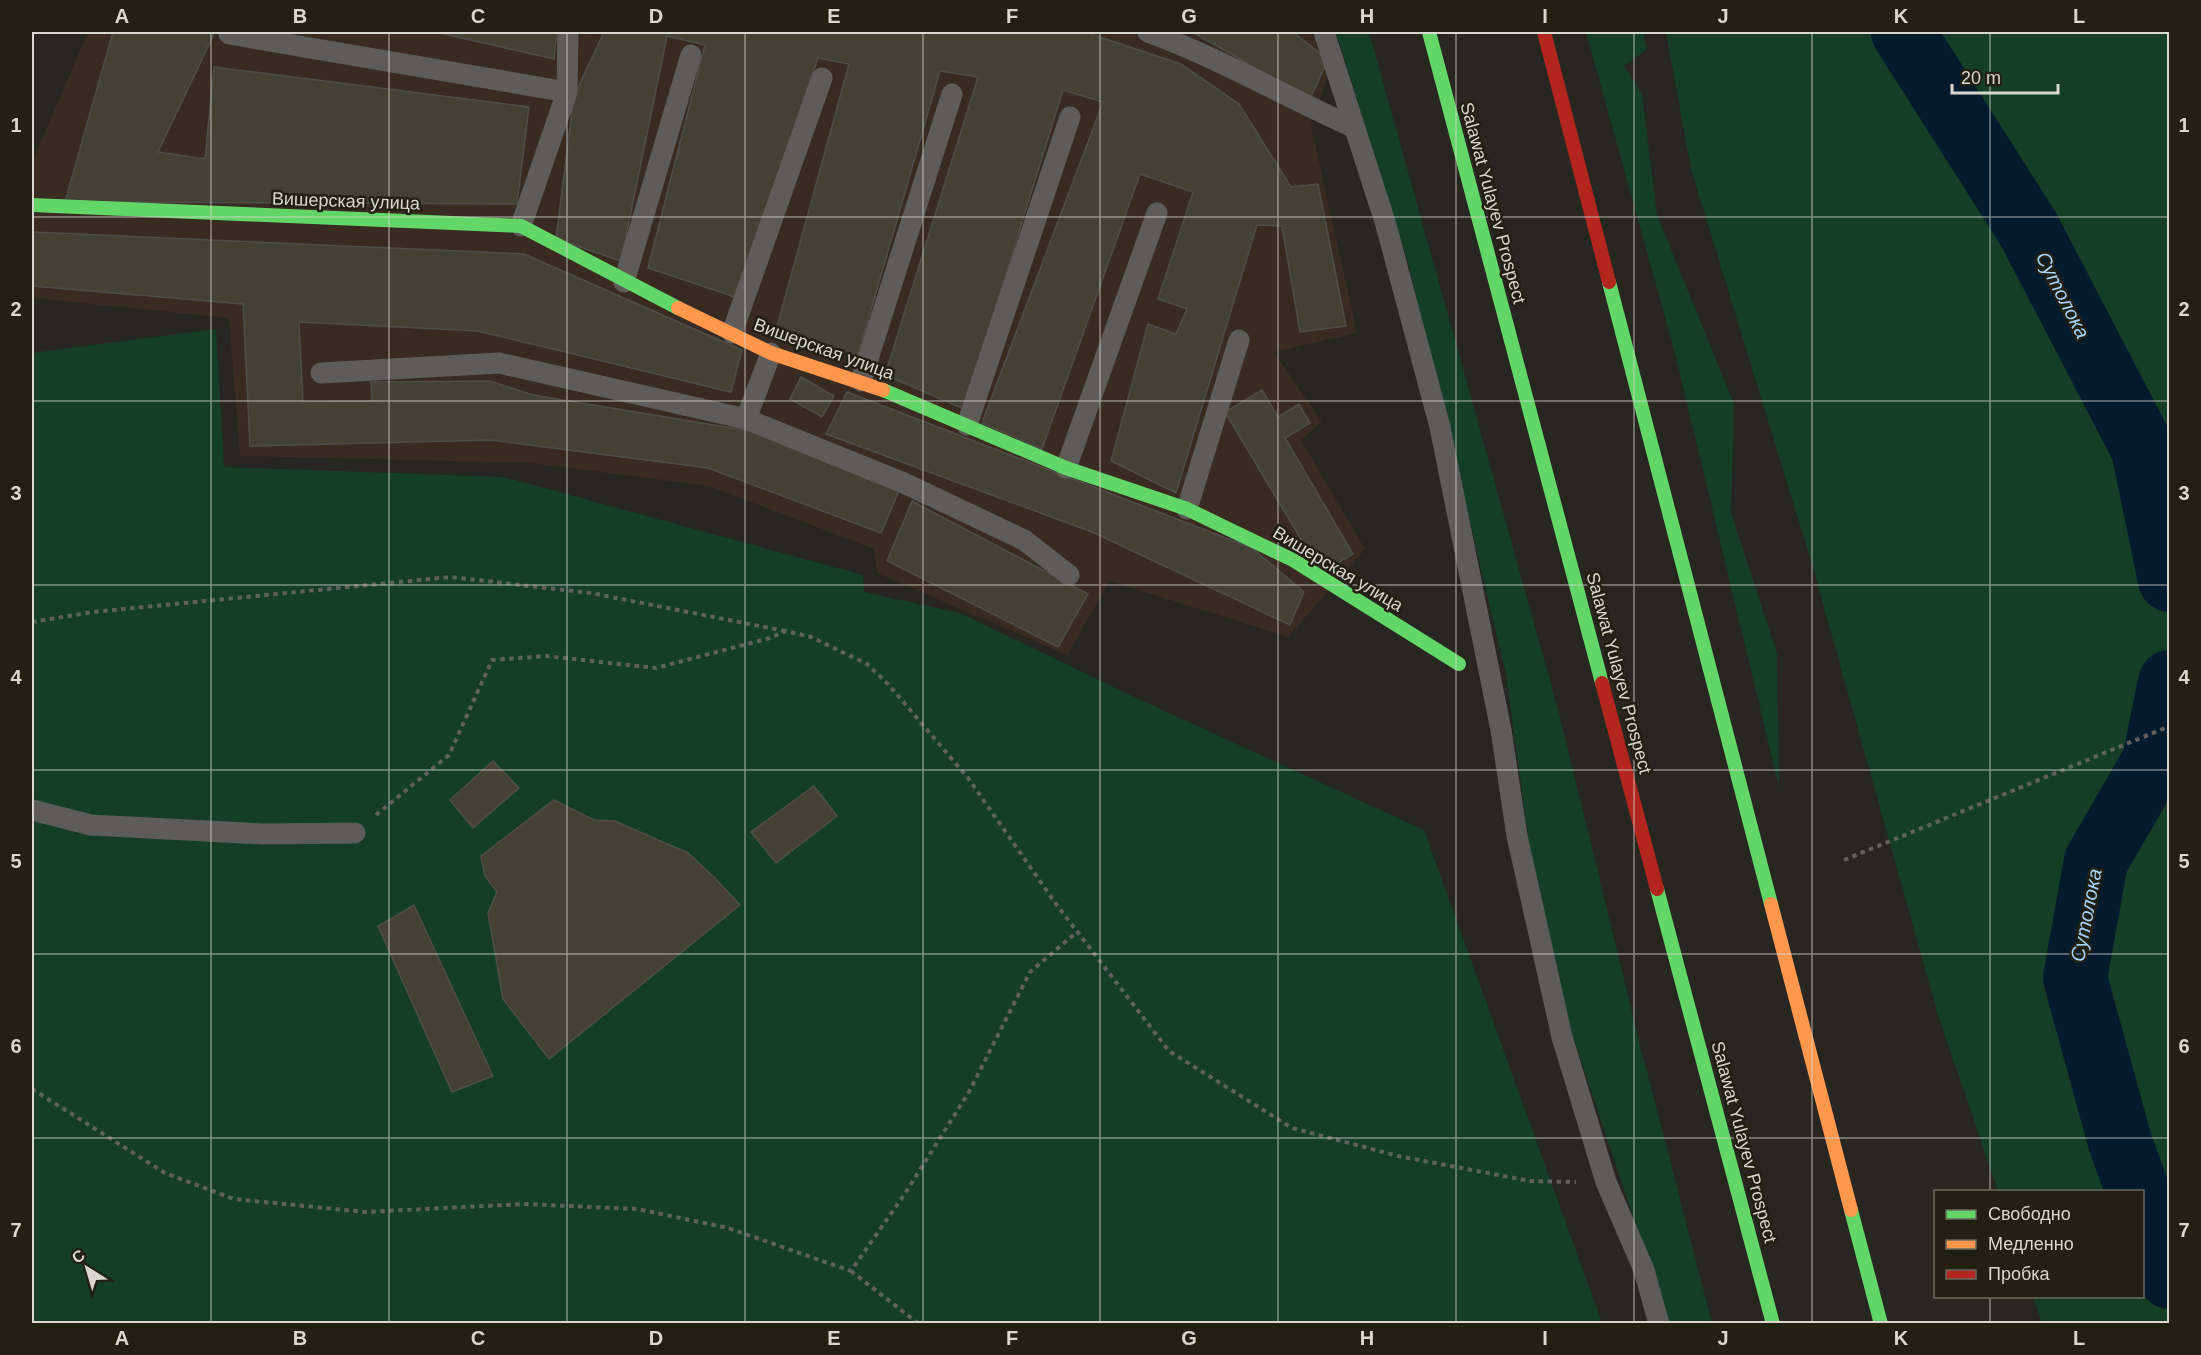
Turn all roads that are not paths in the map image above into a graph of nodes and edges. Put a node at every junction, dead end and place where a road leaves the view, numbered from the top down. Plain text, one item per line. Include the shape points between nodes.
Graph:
1 (568, 32) edge
2 (1148, 32) edge
3 (1324, 32) edge
4 (1429, 32) edge
5 (1544, 32) edge
6 (229, 34) dead end
7 (691, 56) dead end
8 (822, 78) dead end
9 (567, 92) junction
10 (952, 94) dead end
11 (1070, 117) dead end
12 (1355, 128) junction
13 (32, 205) edge
14 (1157, 213) dead end
15 (521, 226) junction
16 (624, 282) junction
17 (732, 333) junction
18 (1239, 340) dead end
19 (771, 353) junction
20 (321, 373) dead end
21 (861, 381) junction
22 (746, 419) junction
23 (967, 425) junction
24 (1066, 468) junction
25 (1187, 509) junction
26 (1070, 575) dead end
27 (1459, 664) dead end
28 (32, 810) edge
29 (354, 833) road end
30 (1659, 1323) edge
31 (1773, 1323) edge
32 (1881, 1323) edge

1 - 9 lane
2 - 12 lane via 1196,49
3 - 12 lane
4 - 31 main road, Salawat Yulayev Prospect
5 - 32 main road
6 - 9 lane
7 - 16 lane
8 - 17 lane
9 - 15 lane
10 - 21 lane
11 - 23 lane
12 - 30 lane via 1386,225 1440,427 1501,730 1517,836 1562,1037 1606,1182 1644,1270
13 - 15 main road, Вишерская улица
14 - 24 lane
15 - 16 main road, Вишерская улица
16 - 17 main road, Вишерская улица
17 - 19 main road, Вишерская улица
18 - 25 lane
19 - 21 main road, Вишерская улица
19 - 22 lane
20 - 22 lane via 499,363
21 - 23 main road, Вишерская улица
22 - 26 lane via 904,483 1024,540
23 - 24 main road, Вишерская улица
24 - 25 main road, Вишерская улица
25 - 27 main road, Вишерская улица via 1293,560
28 - 29 lane via 91,825 263,834

